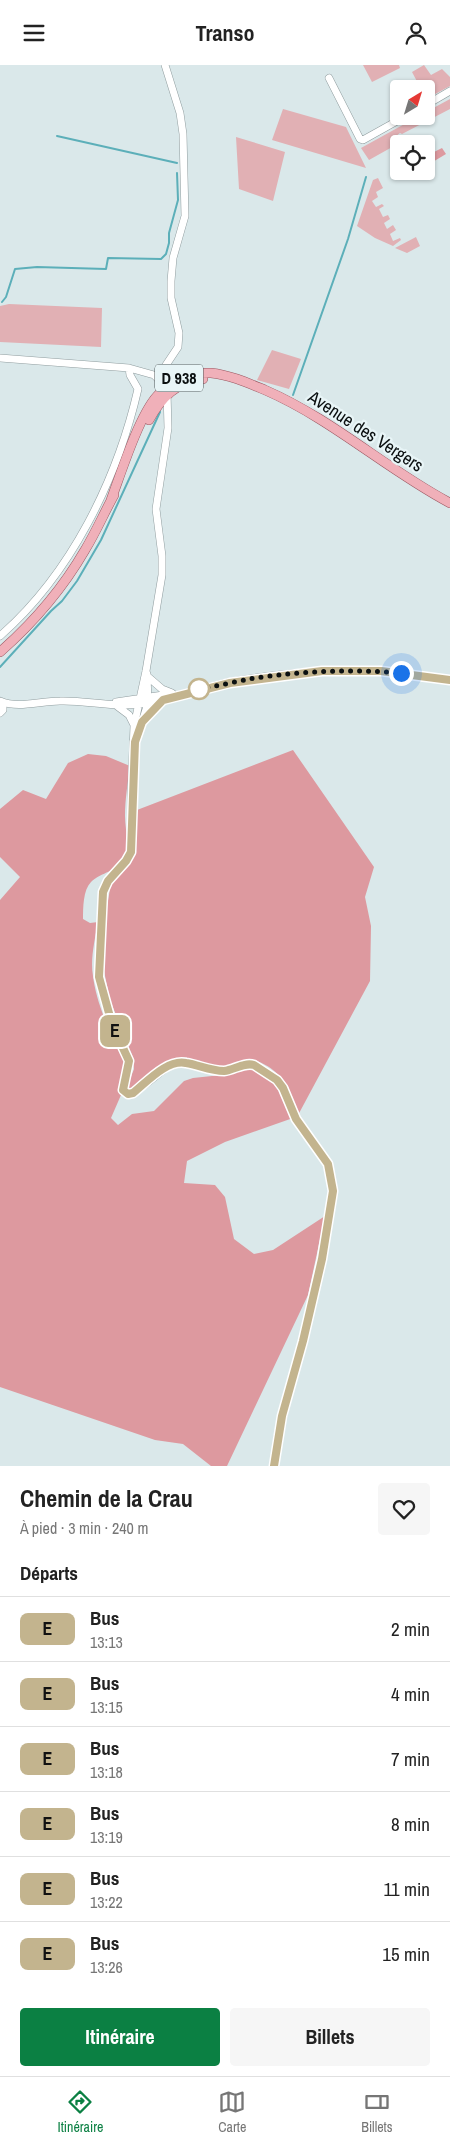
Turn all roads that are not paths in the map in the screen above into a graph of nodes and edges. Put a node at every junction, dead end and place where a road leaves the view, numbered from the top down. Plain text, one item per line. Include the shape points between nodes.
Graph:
1 (165, 65) edge
2 (329, 78) dead end
3 (450, 91) edge
4 (435, 100) edge
5 (390, 125) edge
6 (0, 358) edge
7 (129, 368) junction
8 (158, 377) junction
9 (262, 389) junction
10 (167, 391) junction
11 (111, 500) junction
12 (450, 503) edge
13 (0, 635) edge
14 (0, 652) edge
15 (146, 673) junction
16 (450, 680) edge
17 (172, 693) junction
18 (183, 693) junction
19 (149, 700) junction
20 (163, 700) junction
21 (2, 702) edge
22 (138, 702) junction
23 (102, 703) junction
24 (116, 706) junction
25 (0, 713) edge
26 (142, 722) junction
27 (134, 726) junction
28 (135, 742) junction
29 (274, 1466) edge

1 - 8 street via 183,134 185,216 173,258 171,281 178,347
2 - 5 street via 360,139
3 - 4 street
6 - 7 street
7 - 8 street
7 - 13 street via 138,389 122,445 95,509 62,567
8 - 10 street
9 - 10 main road, D 938 via 208,378
9 - 10 main road, D 938 via 210,373 191,374 174,381
9 - 12 main road, Avenue des Vergers / D 938 via 315,417
10 - 11 main road, D 938
10 - 11 main road, D 938 via 153,400
10 - 15 street via 168,428 156,509 162,575
11 - 14 main road, D 938 via 65,580 31,623
15 - 17 street via 162,689
15 - 19 street
15 - 22 street
16 - 18 street via 337,669 256,678
17 - 18 street
17 - 19 street
18 - 20 street
19 - 20 street
19 - 22 street
19 - 26 street
20 - 26 street
21 - 23 street via 21,705 62,701
21 - 25 street
22 - 23 street
22 - 24 street
22 - 27 street
23 - 24 street
24 - 27 street via 129,715
26 - 28 street
27 - 28 street
28 - 29 street via 132,847 126,861 108,881 103,892 99,969 112,1024 129,1061 123,1090 133,1093 175,1063 216,1071 254,1065 280,1084 296,1119 323,1156 333,1181 332,1208 322,1259 280,1426

